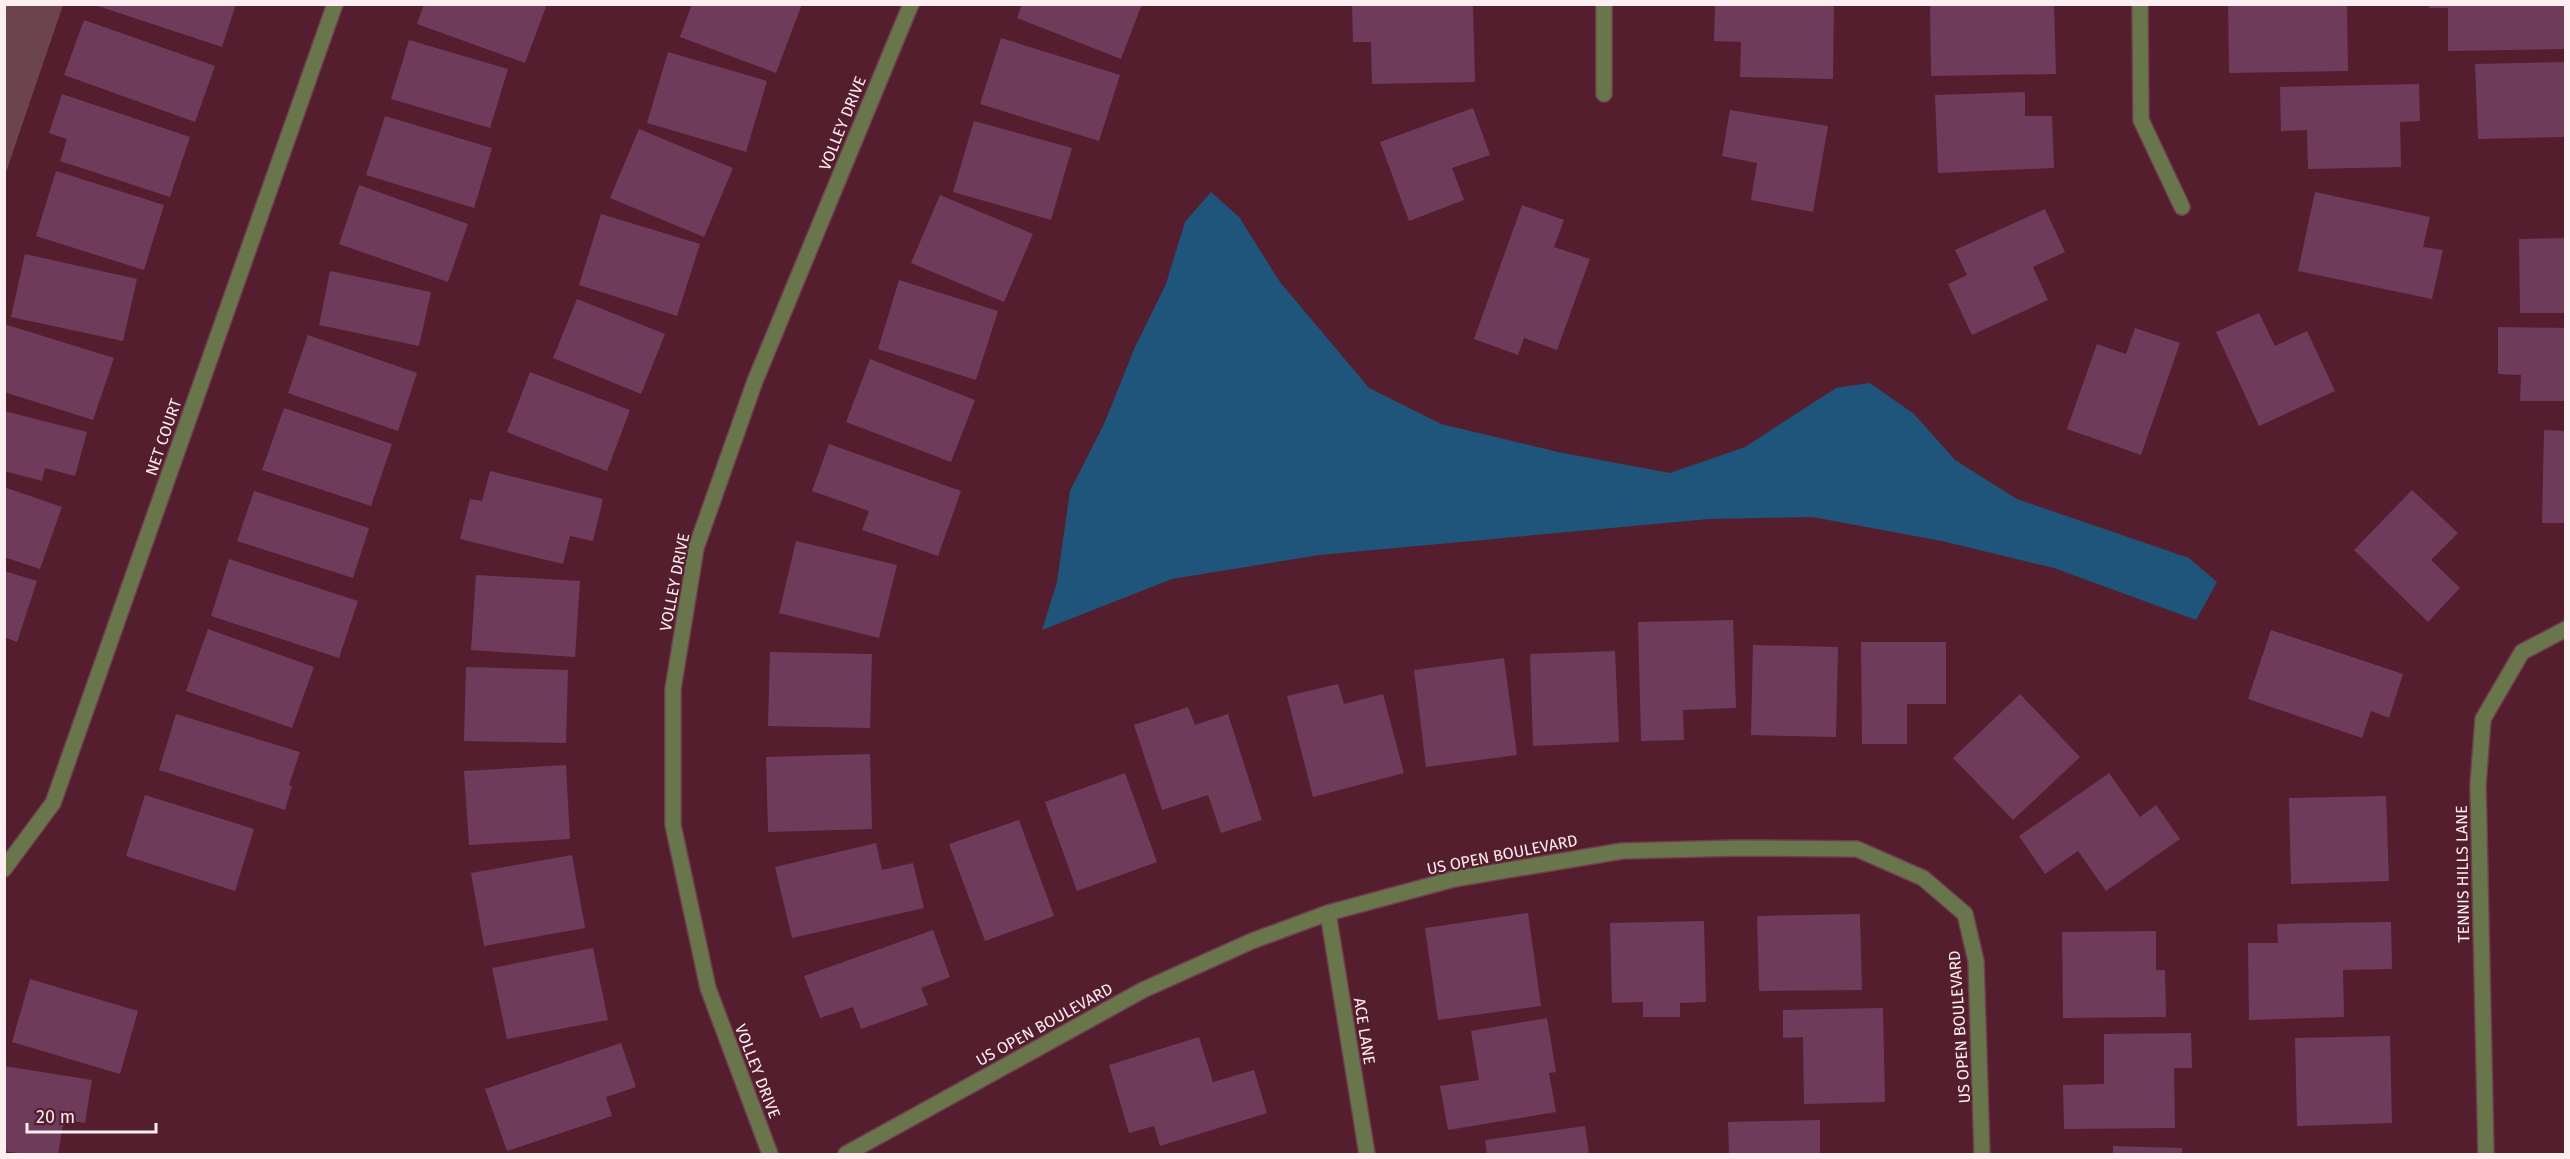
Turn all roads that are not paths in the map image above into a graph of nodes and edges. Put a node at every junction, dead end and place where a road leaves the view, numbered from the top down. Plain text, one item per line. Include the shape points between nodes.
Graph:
1 (335, 4) edge
2 (911, 4) edge
3 (1604, 4) edge
4 (2140, 4) edge
5 (1604, 94) dead end
6 (2182, 207) dead end
7 (2565, 629) edge
8 (4, 869) edge
9 (1328, 914) junction
10 (770, 1155) edge
11 (846, 1155) edge
12 (1367, 1155) edge
13 (1982, 1155) edge
14 (2486, 1155) edge

1 - 8 street, NET COURT via 53,803
2 - 10 street, VOLLEY DRIVE via 755,381 696,548 673,689 673,825 708,987
3 - 5 street
4 - 6 street via 2141,120
7 - 14 street, TENNIS HILLS LANE via 2522,652 2483,719 2478,785
9 - 11 street, US OPEN BOULEVARD via 1252,940 1143,990
9 - 12 street, ACE LANE
9 - 13 street, US OPEN BOULEVARD via 1454,879 1622,851 1857,849 1923,878 1965,914 1976,961

